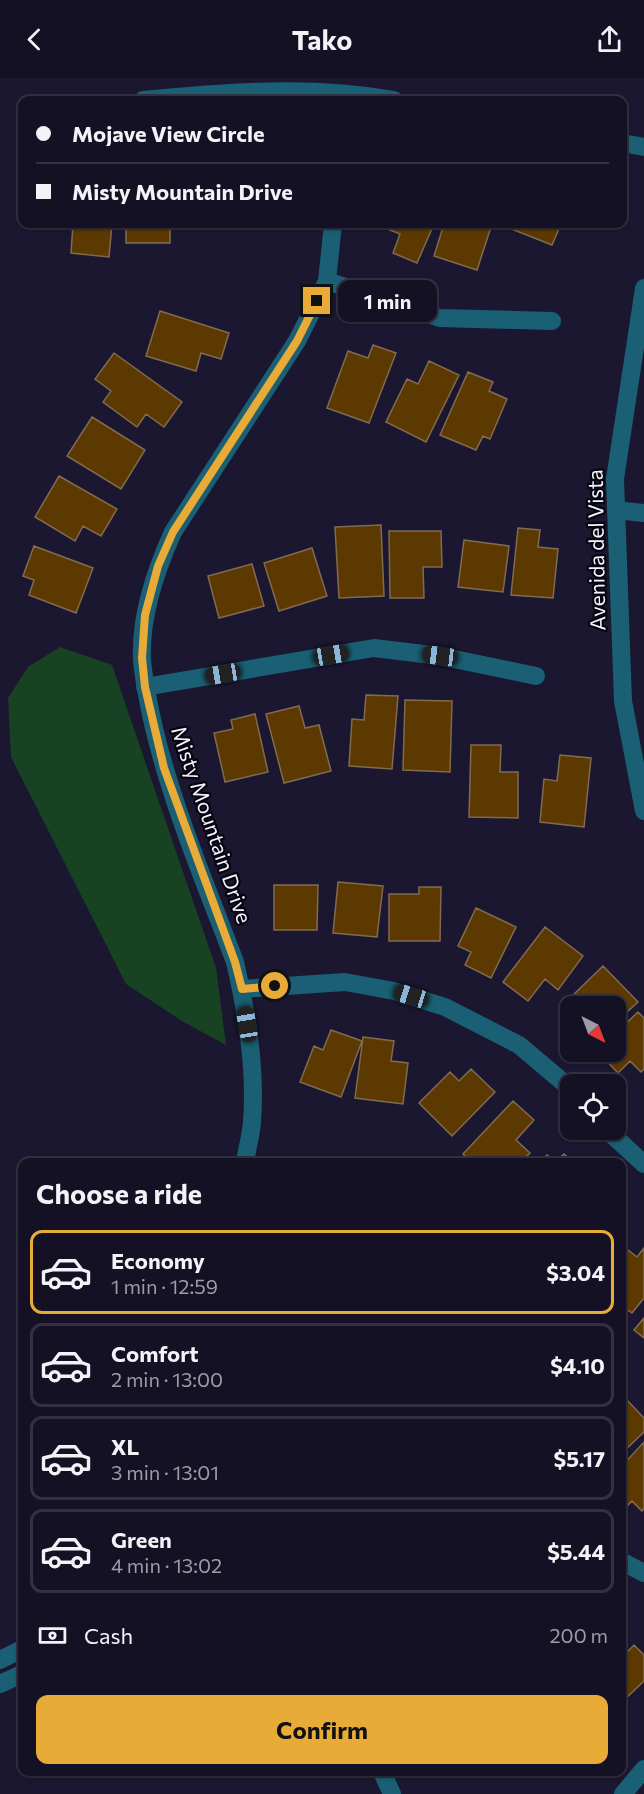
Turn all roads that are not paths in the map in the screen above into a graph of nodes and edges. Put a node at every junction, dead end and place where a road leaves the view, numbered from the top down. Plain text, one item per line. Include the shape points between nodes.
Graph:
1 (346, 90) edge
2 (185, 96) edge
3 (375, 96) edge
4 (627, 144) edge
5 (644, 147) edge
6 (333, 228) edge
7 (327, 280) junction
8 (644, 288) edge
9 (552, 321) dead end
10 (616, 510) junction
11 (644, 513) edge
12 (536, 676) dead end
13 (145, 687) junction
14 (644, 811) edge
15 (242, 989) junction
16 (560, 1080) edge
17 (618, 1140) edge
18 (246, 1158) edge
19 (644, 1164) edge
20 (626, 1564) edge
21 (644, 1573) edge
22 (18, 1651) edge
23 (0, 1660) edge
24 (18, 1676) edge
25 (0, 1684) edge
26 (644, 1769) edge
27 (384, 1776) edge
28 (392, 1794) edge
29 (623, 1794) edge

1 - 2 street
1 - 3 street
4 - 5 street
6 - 7 street, Misty Mountain Drive
7 - 9 street via 440,318
7 - 13 street, Misty Mountain Drive via 297,341 173,532 158,566 145,615
8 - 10 street, Avenida del Vista via 615,479
10 - 11 street
10 - 14 street, Avenida del Vista via 623,701
12 - 13 street via 440,656 374,648
13 - 15 street, Misty Mountain Drive via 164,768
15 - 16 street via 345,982 404,994 445,1007 519,1046
15 - 18 street, Misty Mountain Drive via 252,1060 252,1122
17 - 19 street
20 - 21 street
22 - 23 street
24 - 25 street
26 - 29 street
27 - 28 street

